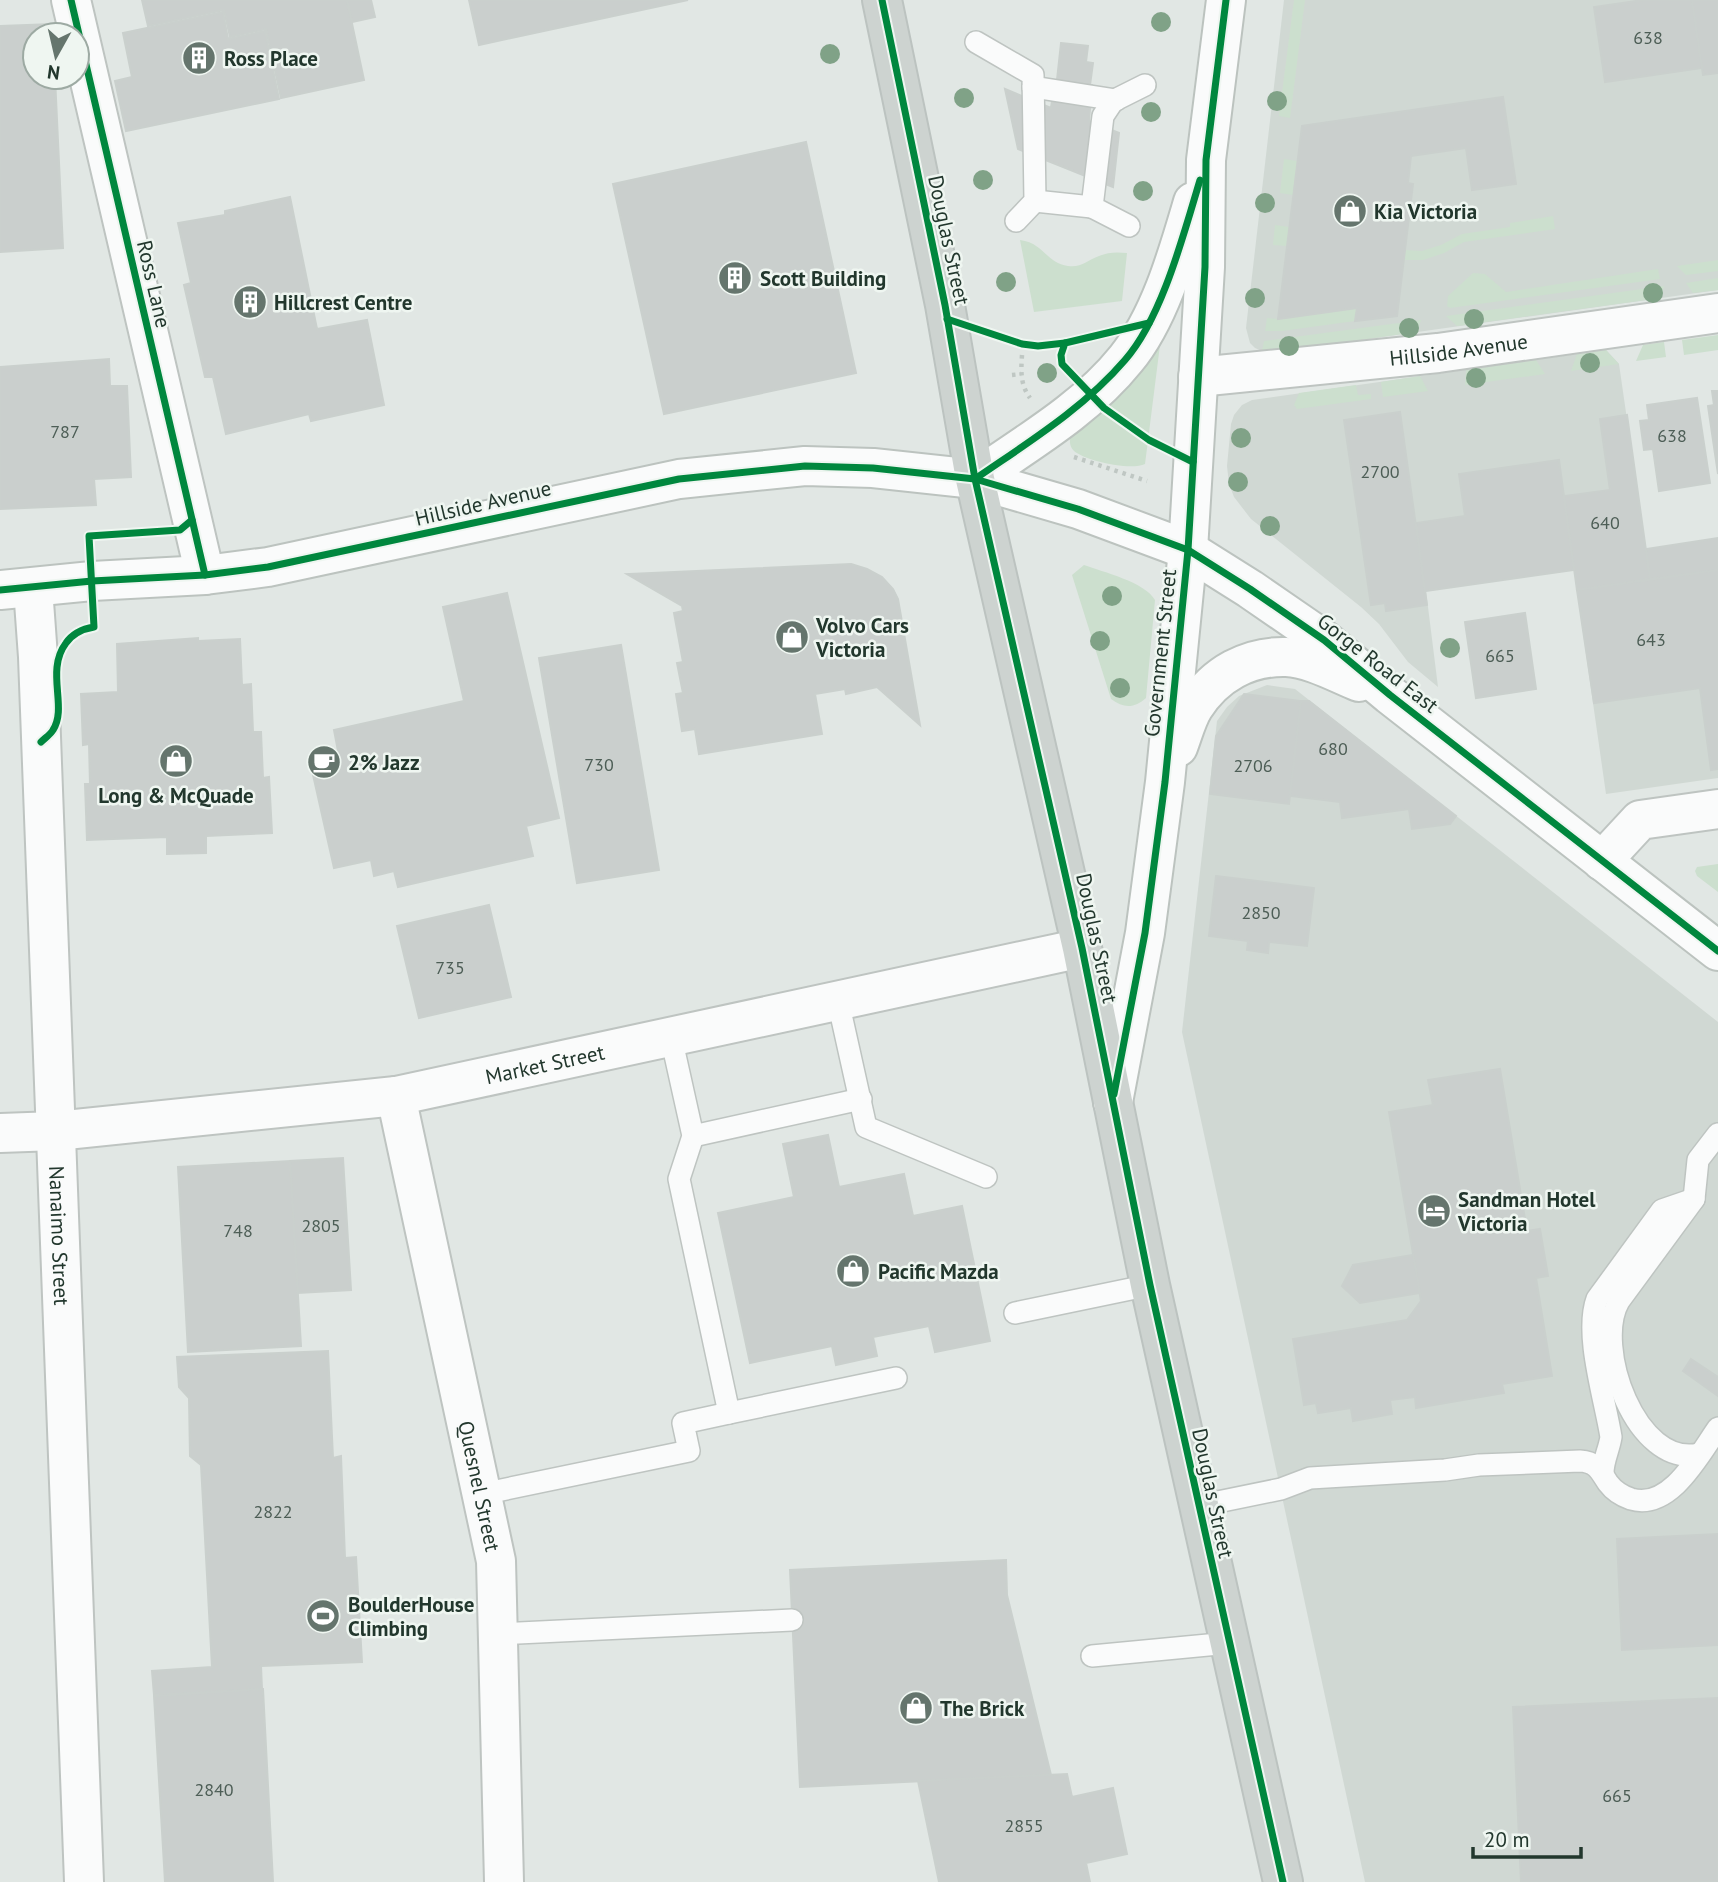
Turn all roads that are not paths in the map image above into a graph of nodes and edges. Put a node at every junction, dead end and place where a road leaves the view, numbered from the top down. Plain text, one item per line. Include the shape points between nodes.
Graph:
1 (71, 0) edge
2 (882, 0) edge
3 (1226, 0) edge
4 (976, 42) dead end
5 (1145, 85) dead end
6 (1033, 87) junction
7 (1116, 100) junction
8 (1206, 160) junction
9 (1035, 201) junction
10 (1092, 208) junction
11 (1016, 221) dead end
12 (1129, 226) dead end
13 (1718, 313) edge
14 (1198, 377) junction
15 (975, 479) junction
16 (1188, 550) junction
17 (205, 575) junction
18 (16, 589) edge
19 (1390, 695) junction
20 (1165, 782) junction
21 (1718, 809) edge
22 (1602, 860) junction
23 (1082, 948) junction
24 (1718, 951) edge
25 (838, 1001) junction
26 (671, 1037) junction
27 (396, 1096) junction
28 (861, 1099) junction
29 (1112, 1104) junction
30 (56, 1131) junction
31 (0, 1133) edge
32 (1718, 1134) edge
33 (693, 1136) junction
34 (986, 1177) dead end
35 (1694, 1199) junction
36 (1150, 1285) junction
37 (1015, 1313) dead end
38 (896, 1378) dead end
39 (729, 1413) junction
40 (1718, 1428) edge
41 (1699, 1454) junction
42 (1603, 1473) junction
43 (482, 1494) junction
44 (1198, 1506) junction
45 (792, 1620) dead end
46 (498, 1634) junction
47 (1229, 1643) junction
48 (1092, 1656) dead end
49 (84, 1882) edge
50 (505, 1882) edge
51 (1283, 1882) edge

1 - 17 street, Ross Lane
2 - 15 main road, Douglas Street via 945,305
3 - 8 street, Government Street
4 - 6 lane via 1033,75
5 - 7 lane
6 - 7 lane
6 - 9 lane
7 - 10 lane via 1103,116
8 - 14 street, Government Street
8 - 15 street, Government Street via 1178,253 1149,323 1126,359 1063,417
9 - 10 lane
9 - 11 lane
10 - 12 lane
13 - 14 street, Hillside Avenue via 1438,353
14 - 16 street, Government Street
15 - 16 street, Gorge Road East via 1078,509
15 - 17 street, Hillside Avenue via 805,466 679,479 330,555
15 - 23 main road, Douglas Street
16 - 19 street, Gorge Road East via 1324,640
16 - 20 street, Government Street
17 - 18 street, Hillside Avenue
18 - 30 street, Nanaimo Street via 38,657
19 - 20 street via 1322,666 1287,657 1252,662 1220,675 1194,708
19 - 22 street, Gorge Road East
20 - 29 street, Government Street via 1146,933
21 - 22 street via 1640,820
22 - 24 street, Gorge Road East
23 - 25 street, Market Street
23 - 29 main road, Douglas Street
25 - 26 street, Market Street
25 - 28 lane
26 - 27 street, Market Street
26 - 33 lane
27 - 30 street, Market Street
27 - 43 street, Quesnel Street
28 - 33 lane
28 - 34 lane via 866,1127
29 - 36 main road, Douglas Street
30 - 31 street, Market Street
30 - 49 street, Nanaimo Street
32 - 35 lane via 1698,1160
33 - 39 lane via 679,1179
35 - 41 lane via 1619,1301 1610,1327 1622,1392 1636,1423 1681,1457
35 - 42 lane via 1662,1209 1594,1308 1593,1334 1611,1437
36 - 37 lane
36 - 44 main road, Douglas Street
38 - 39 lane
39 - 43 lane via 683,1423 689,1451
40 - 41 lane
41 - 42 lane via 1672,1489 1652,1500 1617,1493
42 - 44 lane via 1580,1461 1310,1478 1281,1489
43 - 46 street, Quesnel Street via 496,1561
44 - 47 main road, Douglas Street
45 - 46 lane
46 - 50 street, Quesnel Street
47 - 48 lane
47 - 51 main road, Douglas Street

